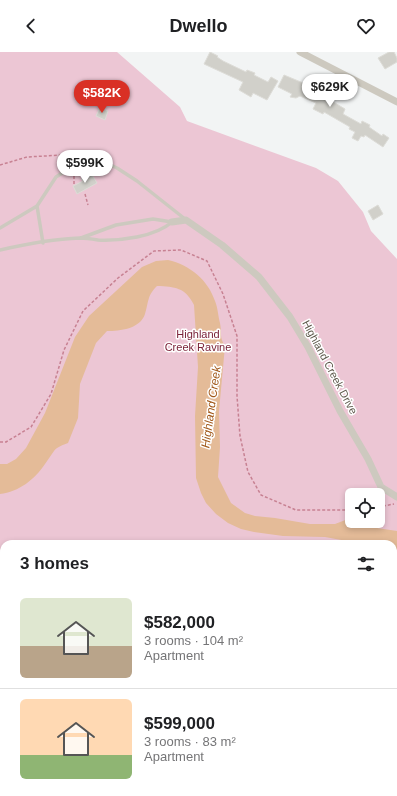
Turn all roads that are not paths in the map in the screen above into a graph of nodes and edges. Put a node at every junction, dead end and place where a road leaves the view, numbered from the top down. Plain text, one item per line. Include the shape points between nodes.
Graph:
1 (300, 52) edge
2 (397, 102) edge
3 (38, 206) junction
4 (186, 220) junction
5 (172, 222) junction
6 (0, 228) edge
7 (80, 238) junction
8 (43, 242) junction
9 (0, 250) edge
10 (397, 497) edge

1 - 2 street
3 - 4 lane via 56,177 93,157 137,181
3 - 6 lane
3 - 8 lane
4 - 5 street
4 - 10 street, Highland Creek Drive via 222,245 259,277 290,316 368,459 381,488
5 - 7 lane via 153,220 116,225
5 - 7 lane via 158,231 132,237 100,240
7 - 8 lane
8 - 9 lane

